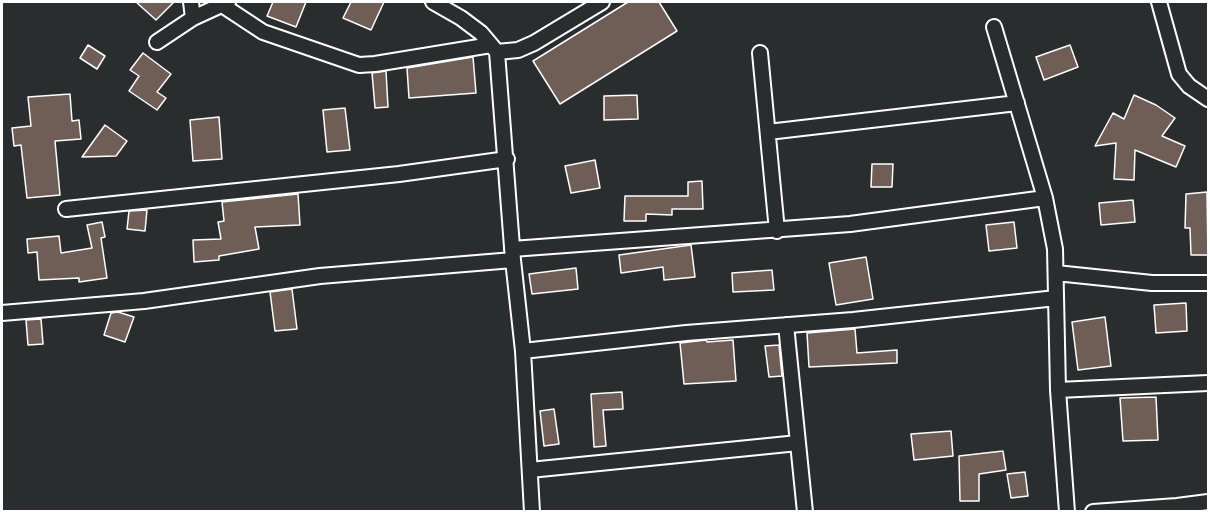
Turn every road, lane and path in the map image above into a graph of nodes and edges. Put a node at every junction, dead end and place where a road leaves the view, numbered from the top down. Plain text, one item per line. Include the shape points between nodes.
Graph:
1 (191, 2) edge
2 (433, 2) edge
3 (602, 2) edge
4 (1160, 2) edge
5 (225, 3) edge
6 (193, 18) junction
7 (994, 27) dead end
8 (157, 42) dead end
9 (494, 48) junction
10 (760, 53) dead end
11 (1209, 99) edge
12 (1017, 103) junction
13 (768, 132) junction
14 (507, 159) junction
15 (1046, 198) junction
16 (66, 208) dead end
17 (777, 231) junction
18 (513, 254) junction
19 (1056, 273) junction
20 (1209, 283) edge
21 (1056, 298) junction
22 (2, 313) edge
23 (786, 326) junction
24 (523, 351) junction
25 (1209, 383) edge
26 (1058, 390) junction
27 (798, 443) junction
28 (530, 470) junction
29 (1209, 502) edge
30 (532, 512) edge
31 (805, 512) edge
32 (1067, 512) edge
33 (1093, 512) edge

1 - 6 street
2 - 9 street via 468,23
3 - 9 street via 534,44 518,50
4 - 11 street via 1179,74 1188,86
5 - 6 street
5 - 9 street via 263,32 358,65
6 - 8 street
7 - 12 street
9 - 14 street
10 - 13 street
12 - 13 street
12 - 15 street
13 - 17 street
14 - 16 street
14 - 18 street
15 - 17 street
15 - 19 street
17 - 18 street
18 - 22 street via 144,301
18 - 24 street
19 - 20 street via 1152,283
19 - 21 street
21 - 23 street
21 - 26 street
23 - 24 street
23 - 27 street
24 - 28 street
25 - 26 street
26 - 32 street
27 - 28 street
27 - 31 street
28 - 30 street
29 - 33 street

